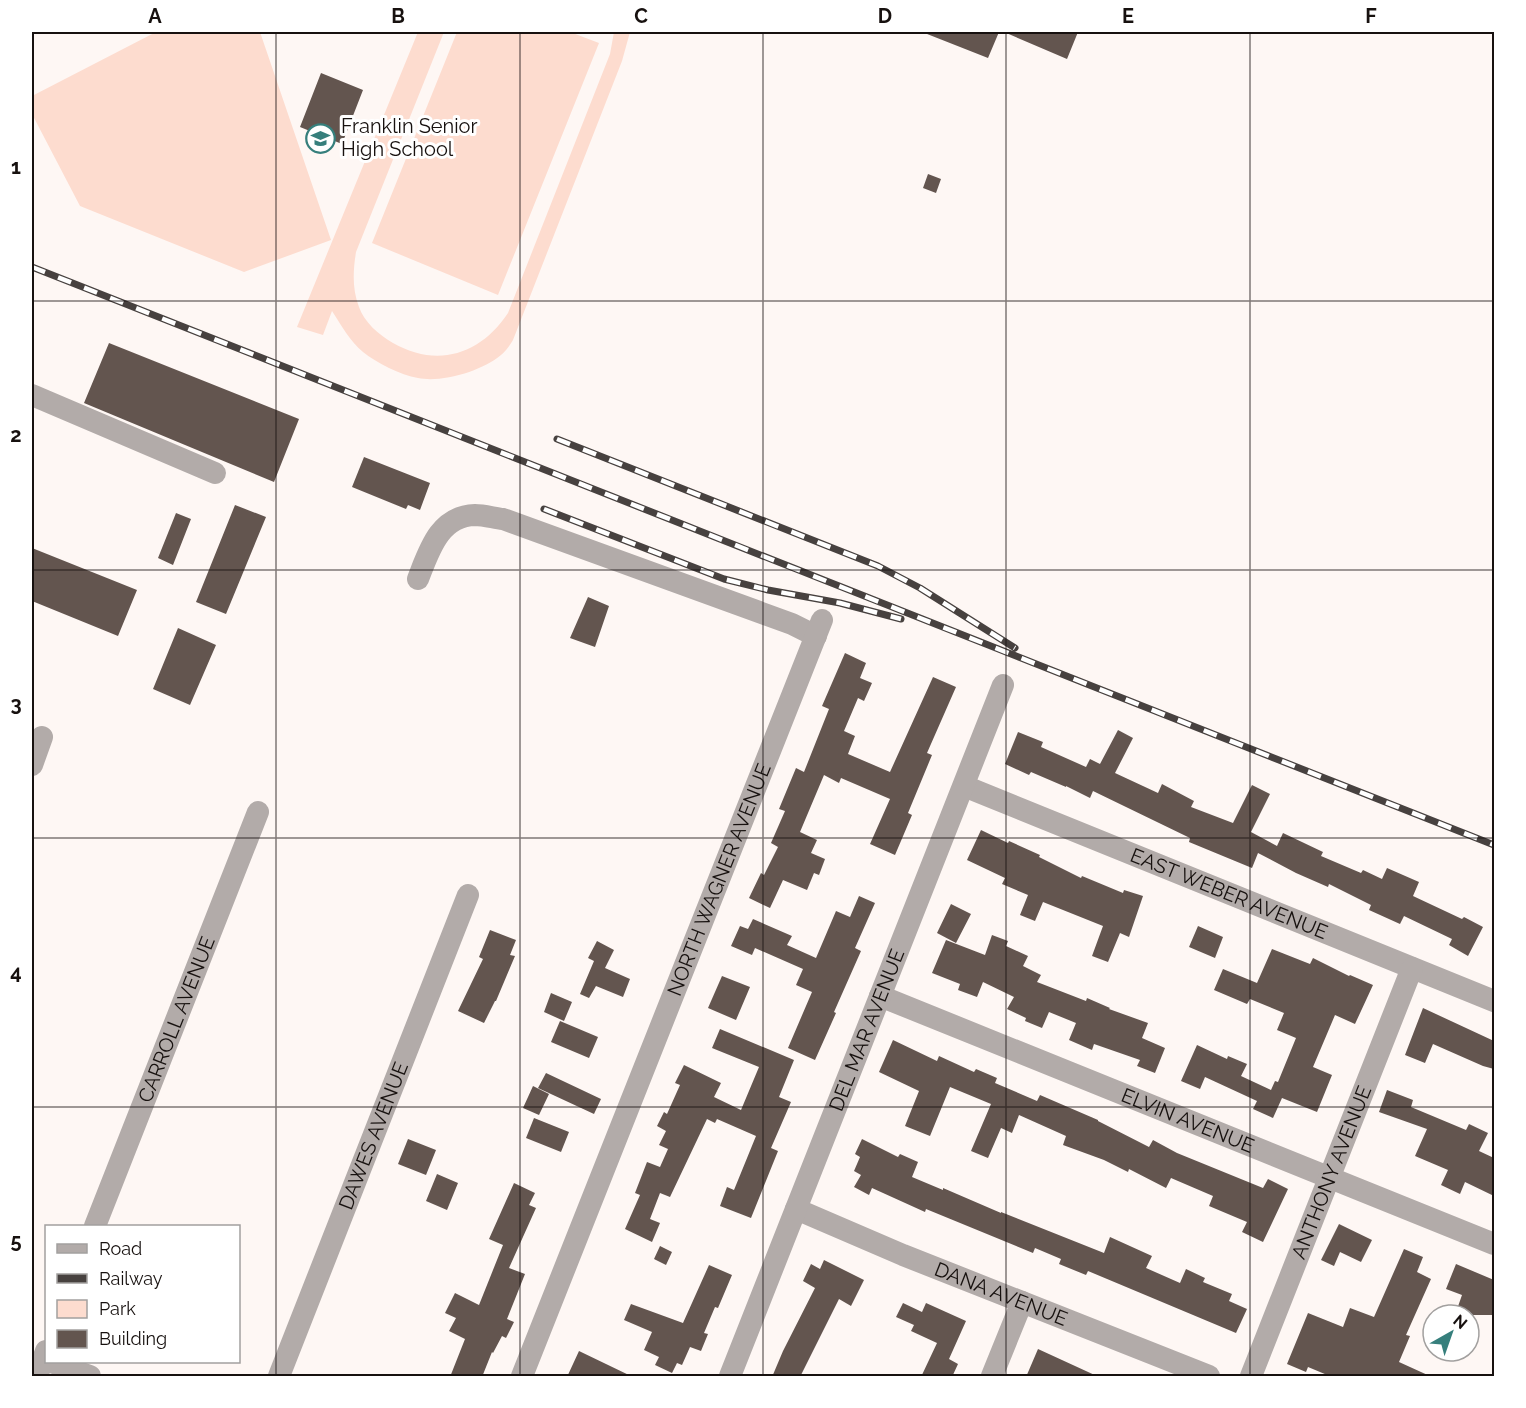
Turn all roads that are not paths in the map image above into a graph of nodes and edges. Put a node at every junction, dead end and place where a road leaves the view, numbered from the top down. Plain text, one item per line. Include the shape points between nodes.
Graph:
1 (32, 395) edge
2 (215, 473) dead end
3 (418, 579) dead end
4 (1003, 685) dead end
5 (42, 737) dead end
6 (32, 765) edge
7 (964, 786) junction
8 (258, 812) dead end
9 (468, 895) dead end
10 (1412, 968) junction
11 (880, 996) junction
12 (1494, 1001) edge
13 (1329, 1176) junction
14 (796, 1209) junction
15 (96, 1225) edge
16 (1494, 1244) edge
17 (1022, 1302) junction
18 (51, 1363) edge
19 (90, 1377) edge
20 (279, 1377) edge
21 (522, 1377) edge
22 (730, 1377) edge
23 (992, 1377) edge
24 (1209, 1377) edge
25 (1251, 1377) edge

1 - 2 street
3 - 21 street, NORTH WAGNER AVENUE via 433,542 448,523 474,515 503,519 792,624 819,628
4 - 7 street, DEL MAR AVENUE
5 - 6 street
7 - 10 street, EAST WEBER AVENUE
7 - 11 street, DEL MAR AVENUE
8 - 15 street, CARROLL AVENUE
9 - 20 street, DAWES AVENUE
10 - 12 street, EAST WEBER AVENUE
10 - 13 street, ANTHONY AVENUE
11 - 13 street, ELVIN AVENUE
11 - 14 street, DEL MAR AVENUE
13 - 16 street, ELVIN AVENUE
13 - 25 street, ANTHONY AVENUE
14 - 17 street, DANA AVENUE
14 - 22 street, DEL MAR AVENUE
17 - 23 street
17 - 24 street, DANA AVENUE
18 - 19 street

